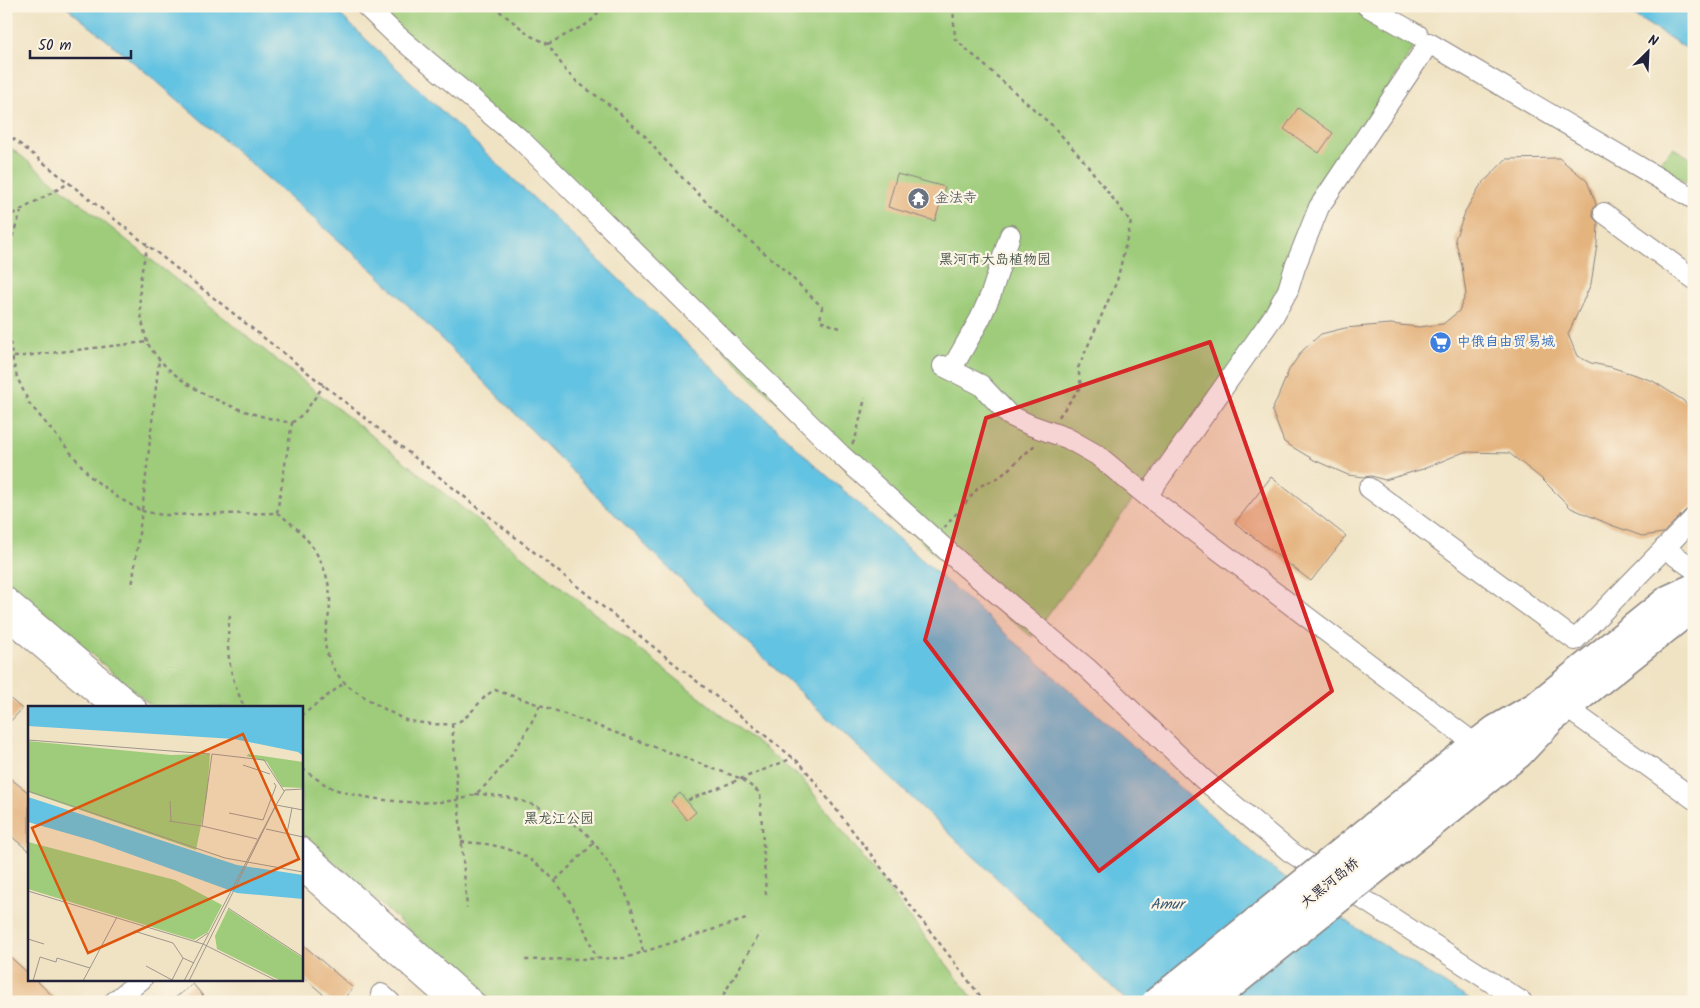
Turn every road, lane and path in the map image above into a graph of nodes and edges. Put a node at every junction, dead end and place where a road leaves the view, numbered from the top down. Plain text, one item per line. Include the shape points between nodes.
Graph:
1 (366, 6) edge
2 (493, 6) edge
3 (604, 6) edge
4 (953, 6) edge
5 (1367, 6) edge
6 (1418, 35) dead end
7 (548, 44) junction
8 (6, 134) edge
9 (69, 183) junction
10 (1694, 198) edge
11 (22, 211) junction
12 (1604, 213) dead end
13 (6, 218) edge
14 (1010, 235) dead end
15 (148, 246) junction
16 (6, 260) edge
17 (1694, 279) edge
18 (6, 286) edge
19 (840, 328) dead end
20 (147, 342) junction
21 (12, 357) junction
22 (6, 358) edge
23 (159, 360) junction
24 (324, 385) junction
25 (865, 398) dead end
26 (292, 423) junction
27 (1048, 431) junction
28 (841, 455) junction
29 (1369, 488) dead end
30 (1147, 496) junction
31 (142, 511) junction
32 (276, 513) junction
33 (1694, 518) edge
34 (935, 541) junction
35 (1664, 548) junction
36 (1694, 569) edge
37 (1694, 586) edge
38 (132, 587) dead end
39 (6, 596) edge
40 (1694, 601) edge
41 (230, 614) dead end
42 (6, 618) edge
43 (1588, 626) junction
44 (1611, 644) junction
45 (344, 683) junction
46 (540, 705) junction
47 (110, 706) edge
48 (135, 706) edge
49 (244, 706) edge
50 (1552, 711) junction
51 (302, 715) edge
52 (452, 724) junction
53 (793, 758) junction
54 (1476, 760) junction
55 (302, 769) edge
56 (742, 779) junction
57 (475, 794) junction
58 (1693, 798) edge
59 (458, 799) junction
60 (688, 800) dead end
61 (461, 842) junction
62 (594, 843) junction
63 (303, 856) edge
64 (556, 880) junction
65 (766, 896) dead end
66 (467, 908) dead end
67 (746, 919) dead end
68 (760, 933) dead end
69 (643, 952) junction
70 (596, 958) junction
71 (524, 960) dead end
72 (141, 980) edge
73 (114, 1002) edge
74 (450, 1002) edge
75 (474, 1002) edge
76 (719, 1002) edge
77 (985, 1002) edge
78 (1154, 1002) edge
79 (1182, 1002) edge
80 (1212, 1002) edge
81 (1522, 1002) edge

1 - 28 street via 521,140
2 - 7 path via 531,36
3 - 7 path via 589,23
4 - 27 path via 955,39 1055,128 1131,222 1117,281 1078,368 1081,386
5 - 6 street
7 - 19 path via 577,82 646,136 661,156 717,213 780,266 822,307 820,321
8 - 9 path
9 - 11 path
9 - 15 path
10 - 30 street via 1429,43 1319,207 1288,290 1273,317
11 - 13 path
11 - 16 path
12 - 17 street
14 - 27 street via 980,319 947,368 981,385 1009,416
15 - 20 path via 141,269 139,298
15 - 24 path
18 - 21 path
20 - 21 path
20 - 23 path
21 - 22 path
21 - 31 path via 29,403 58,440 91,477
23 - 26 path via 220,402
23 - 31 path
24 - 26 path via 304,413
24 - 53 path
25 - 28 path via 855,440
26 - 32 path
27 - 30 street via 1096,455
27 - 34 path via 1000,476 980,486
28 - 34 street
29 - 43 street via 1575,640
30 - 54 street
31 - 32 path via 163,515
31 - 38 path
32 - 45 path via 301,532 318,554 328,579 330,603 325,647
33 - 35 street
34 - 81 street via 1088,669 1203,778 1289,851
35 - 36 street
35 - 43 street
37 - 44 main road via 1668,598
39 - 48 street
40 - 50 main road via 1684,616
41 - 49 path via 229,657
42 - 47 street
43 - 44 street
44 - 50 main road
45 - 51 path
45 - 52 path via 405,720
46 - 52 path via 495,690 488,693 460,722
46 - 56 path
46 - 57 path via 512,756
50 - 54 main road
50 - 54 main road via 1495,728
50 - 54 main road via 1520,755
50 - 58 street
52 - 59 path
53 - 56 path
53 - 77 path via 801,764
54 - 78 main road, bridge
54 - 79 main road, 大黑河岛桥, bridge
54 - 80 main road, bridge
55 - 59 path via 327,785 362,797 424,802
56 - 60 path
56 - 65 path via 760,793
57 - 59 path
57 - 62 path via 525,801 577,826
59 - 61 path
61 - 64 path via 497,846 526,856
61 - 66 path
62 - 64 path
62 - 69 path via 620,879 630,900
63 - 74 street
63 - 75 street
64 - 70 path via 585,929
67 - 69 path
68 - 76 path
69 - 70 path via 626,958
70 - 71 path
72 - 73 street

